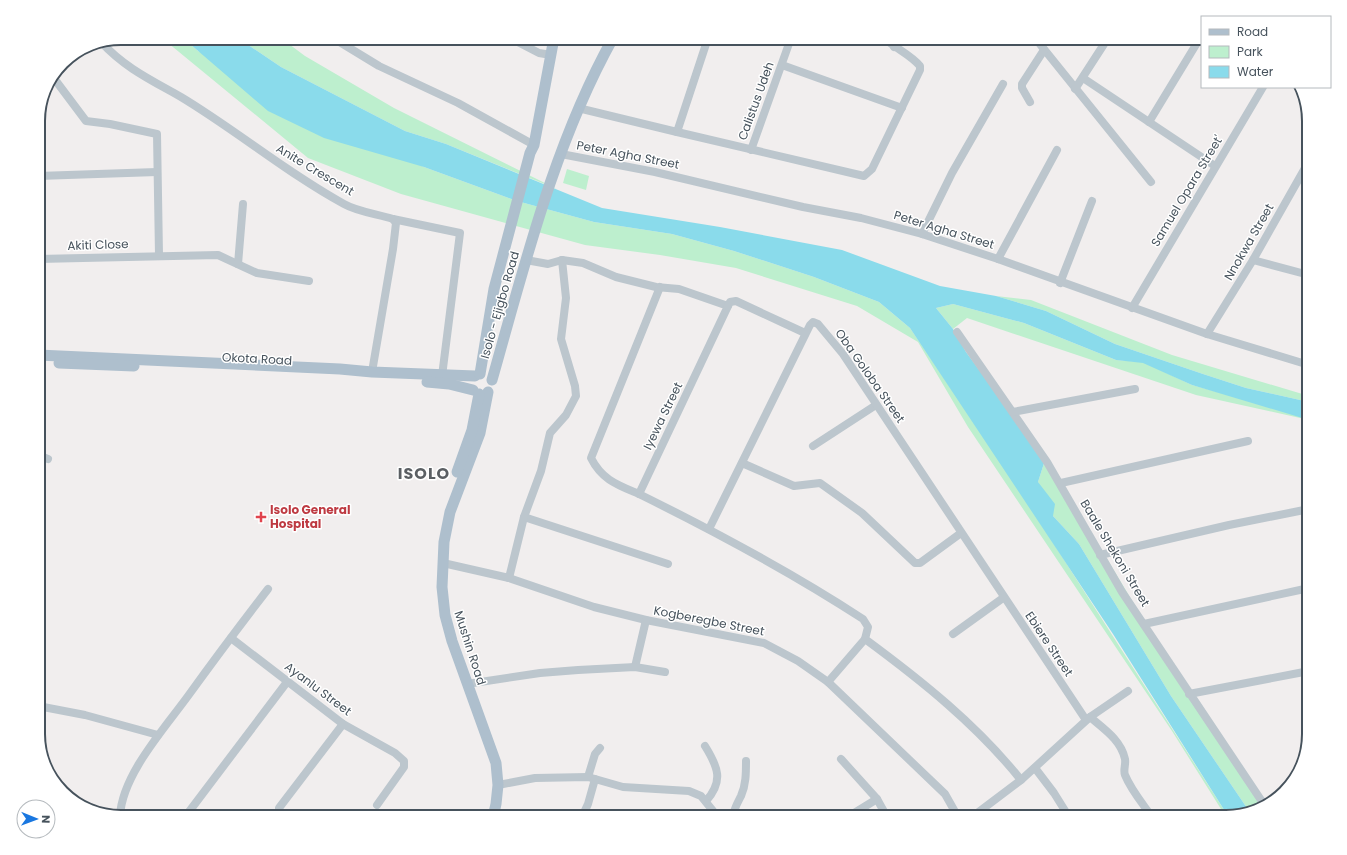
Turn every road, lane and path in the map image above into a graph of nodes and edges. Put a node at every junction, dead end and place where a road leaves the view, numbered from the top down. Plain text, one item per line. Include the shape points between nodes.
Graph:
1 (345, 45) edge
2 (524, 45) edge
3 (553, 45) edge
4 (610, 45) edge
5 (706, 45) edge
6 (789, 45) edge
7 (1040, 45) edge
8 (1104, 45) edge
9 (1196, 45) edge
10 (106, 47) edge
11 (894, 47) edge
12 (1044, 50) junction
13 (551, 55) junction
14 (782, 65) junction
15 (1083, 78) junction
16 (56, 81) edge
17 (1003, 84) dead end
18 (1262, 88) edge
19 (1075, 89) junction
20 (1030, 102) dead end
21 (578, 108) junction
22 (902, 108) junction
23 (1149, 122) junction
24 (677, 132) junction
25 (532, 149) junction
26 (751, 150) junction
27 (1057, 150) dead end
28 (560, 158) junction
29 (1215, 166) junction
30 (156, 172) junction
31 (1302, 173) edge
32 (45, 176) edge
33 (1151, 182) dead end
34 (1092, 201) dead end
35 (243, 204) dead end
36 (393, 219) junction
37 (922, 234) junction
38 (159, 255) junction
39 (45, 259) edge
40 (998, 259) junction
41 (526, 260) junction
42 (562, 260) junction
43 (1253, 260) junction
44 (238, 264) junction
45 (1302, 272) edge
46 (309, 281) dead end
47 (1060, 282) junction
48 (660, 287) junction
49 (728, 306) junction
50 (1132, 308) junction
51 (957, 332) dead end
52 (805, 334) junction
53 (1207, 334) junction
54 (45, 355) edge
55 (45, 362) edge
56 (1302, 364) edge
57 (372, 372) junction
58 (478, 375) junction
59 (442, 376) junction
60 (492, 380) junction
61 (1135, 389) dead end
62 (480, 392) junction
63 (876, 405) junction
64 (1013, 412) junction
65 (1248, 441) dead end
66 (813, 446) dead end
67 (45, 458) edge
68 (48, 459) dead end
69 (742, 463) junction
70 (1061, 483) junction
71 (639, 494) junction
72 (1302, 510) edge
73 (524, 517) junction
74 (708, 529) junction
75 (961, 533) junction
76 (1100, 555) junction
77 (443, 563) junction
78 (668, 564) dead end
79 (509, 578) junction
80 (992, 581) joint
81 (268, 589) dead end
82 (1302, 590) edge
83 (1003, 598) junction
84 (646, 620) junction
85 (1144, 624) junction
86 (953, 634) dead end
87 (231, 638) junction
88 (865, 639) junction
89 (635, 667) junction
90 (665, 672) dead end
91 (1302, 672) edge
92 (287, 682) junction
93 (828, 682) junction
94 (467, 684) junction
95 (1128, 691) dead end
96 (1189, 694) junction
97 (45, 707) edge
98 (1088, 719) junction
99 (343, 724) junction
100 (158, 735) junction
101 (705, 746) dead end
102 (600, 748) dead end
103 (841, 759) dead end
104 (746, 761) dead end
105 (1035, 768) junction
106 (591, 778) junction
107 (1021, 780) junction
108 (498, 785) junction
109 (877, 799) junction
110 (706, 801) junction
111 (1262, 801) edge
112 (377, 805) dead end
113 (121, 810) edge
114 (190, 810) edge
115 (279, 810) edge
116 (487, 810) edge
117 (495, 810) edge
118 (585, 810) edge
119 (713, 810) edge
120 (734, 810) edge
121 (860, 810) edge
122 (883, 810) edge
123 (954, 810) edge
124 (981, 810) edge
125 (1065, 810) edge
126 (1147, 810) edge

1 - 25 street via 380,66 458,103
2 - 13 street via 539,53
3 - 13 main road
4 - 21 main road
5 - 24 street
6 - 14 street, Calistus Udeh
7 - 12 street
8 - 15 street
9 - 23 street
10 - 36 street, Anite Crescent via 134,71 181,97 345,205
11 - 22 street via 920,66
12 - 19 street
12 - 20 street via 1022,84
13 - 25 main road
14 - 22 street
14 - 26 street, Calistus Udeh
15 - 19 street
15 - 23 street
16 - 30 street via 86,121 157,134
17 - 37 street via 952,173
18 - 29 street, Samuel Opara Street'
19 - 33 street
21 - 24 street
21 - 28 main road
22 - 26 street via 872,169 864,176
23 - 29 street
24 - 26 street
25 - 58 main road, Isolo - Ejigbo Road via 494,289
27 - 40 street
28 - 37 street, Peter Agha Street via 656,172
28 - 41 main road, Isolo - Ejigbo Road
29 - 50 street, Samuel Opara Street'
30 - 32 street
30 - 38 street
31 - 43 street, Nnokwa Street
34 - 47 street
35 - 44 street
36 - 57 street via 396,223 393,249
36 - 59 street, Anite Crescent via 460,233
37 - 40 street, Peter Agha Street
38 - 39 street, Akiti Close
38 - 44 street, Akiti Close via 218,255
40 - 47 street, Peter Agha Street
41 - 42 street via 548,264
41 - 60 main road, Isolo - Ejigbo Road
42 - 48 street via 583,263 616,277
42 - 73 street via 566,298 561,339 576,396 566,415 550,433 541,471
43 - 45 street
43 - 53 street, Nnokwa Street
44 - 46 street, Akiti Close via 257,273
47 - 50 street, Peter Agha Street
48 - 49 street via 679,289
48 - 71 street via 591,458 607,479
49 - 52 street via 730,302 736,301
49 - 71 street, Iyewa Street
50 - 53 street, Peter Agha Street
51 - 64 street, Baale Shekoni Street
52 - 63 street, Oba Goloba Street via 813,322 818,324 843,354
52 - 69 street, Oba Goloba Street
53 - 56 street, Peter Agha Street
54 - 57 main road
55 - 62 main road, Okota Road via 410,381 450,384
57 - 59 main road
58 - 59 main road
58 - 60 main road via 486,374
58 - 62 main road via 472,384
60 - 62 main road via 492,386
61 - 64 street
62 - 77 main road, Mushin Road via 480,432 450,512
62 - 116 main road, Mushin Road via 472,430 444,510 437,541 436,562 438,603 444,642 490,763 492,788
63 - 66 street
63 - 75 street, Oba Goloba Street
64 - 70 street, Baale Shekoni Street
65 - 70 street
67 - 68 street
69 - 74 street, Oba Goloba Street
69 - 75 street via 794,486 820,482 862,513 915,563 920,563
70 - 76 street, Baale Shekoni Street
71 - 74 street
72 - 76 street
73 - 78 street
73 - 79 street
74 - 88 street via 802,581 863,619 868,627
75 - 80 street, Oba Goloba Street
76 - 85 street, Baale Shekoni Street
77 - 79 street, Kogberegbe Street
77 - 94 main road, Mushin Road via 445,615 456,657
79 - 84 street, Kogberegbe Street
80 - 83 street, Ebiere Street
81 - 87 street
82 - 85 street
83 - 86 street
83 - 98 street, Ebiere Street
84 - 89 street
84 - 93 street, Kogberegbe Street via 764,643 798,660
85 - 96 street, Baale Shekoni Street
87 - 92 street, Ayanlu Street
87 - 100 street
88 - 93 street
88 - 107 street via 951,706 1001,755
89 - 90 street
89 - 94 street via 540,673
91 - 96 street
92 - 99 street, Ayanlu Street
92 - 114 street
93 - 123 street, Kogberegbe Street via 945,794
94 - 108 main road, Mushin Road via 496,762
95 - 98 street
96 - 111 street, Baale Shekoni Street
97 - 100 street
98 - 105 street
98 - 126 street, Ebiere Street via 1115,739 1122,748 1125,760 1124,773
99 - 112 street, Ayanlu Street via 404,760 404,767
99 - 115 street
100 - 113 street via 126,787
101 - 110 street via 718,775 715,789
102 - 106 street via 595,754
103 - 109 street
104 - 120 street via 746,777
105 - 107 street
105 - 125 street
106 - 108 street via 535,778
106 - 110 street via 623,787 695,792
106 - 118 street
107 - 124 street
108 - 117 main road, Mushin Road
109 - 121 street
109 - 122 street
110 - 119 street

